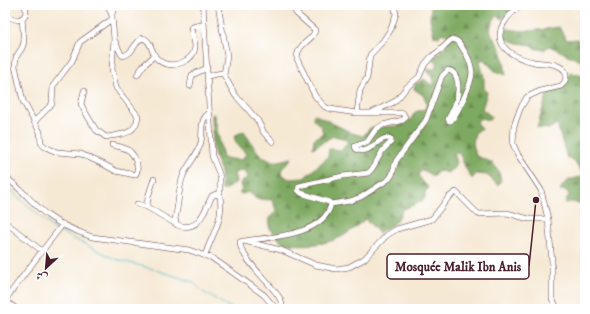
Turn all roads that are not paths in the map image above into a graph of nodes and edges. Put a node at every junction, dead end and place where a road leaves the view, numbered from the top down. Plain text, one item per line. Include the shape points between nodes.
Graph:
1 (26, 5) edge
2 (108, 5) edge
3 (114, 5) edge
4 (203, 5) edge
5 (218, 5) edge
6 (291, 5) edge
7 (394, 5) edge
8 (521, 5) edge
9 (5, 16) edge
10 (22, 18) junction
11 (112, 18) junction
12 (203, 25) junction
13 (114, 39) junction
14 (154, 56) junction
15 (207, 68) junction
16 (137, 75) dead end
17 (224, 75) junction
18 (207, 76) junction
19 (190, 86) dead end
20 (84, 91) dead end
21 (209, 113) junction
22 (357, 113) junction
23 (371, 113) junction
24 (34, 122) junction
25 (273, 142) dead end
26 (112, 145) dead end
27 (5, 177) edge
28 (154, 179) dead end
29 (220, 196) junction
30 (137, 204) dead end
31 (331, 204) junction
32 (148, 207) junction
33 (548, 219) junction
34 (5, 222) edge
35 (63, 224) junction
36 (176, 224) junction
37 (244, 240) junction
38 (42, 250) junction
39 (205, 256) junction
40 (5, 301) edge
41 (15, 309) edge
42 (276, 309) edge
43 (283, 309) edge
44 (558, 309) edge

1 - 10 street via 26,14
2 - 11 street
3 - 11 street
4 - 12 street
5 - 17 street via 227,56
6 - 22 street via 315,30 313,36 300,48 297,59 315,96 325,107
7 - 22 street via 396,14 391,29 370,55 367,78 360,90
8 - 33 street via 503,24 501,44 515,55 535,63 562,68 566,77 561,86 540,91 527,98 514,126 513,144 541,190
9 - 10 street via 18,20
10 - 24 street via 24,42 16,56 15,66 23,101
11 - 13 street
11 - 24 street via 80,42 72,61 54,86 52,104
12 - 14 street via 191,28 194,51 181,64 167,65
12 - 15 street
13 - 14 street via 123,56 131,53 139,40 146,39
13 - 20 street via 112,69 116,88 138,116 137,124 130,132 106,137 96,130 81,104
14 - 16 street
15 - 18 street
15 - 19 street via 192,75
17 - 18 street via 222,73
17 - 25 street via 234,96 258,121 264,133
18 - 21 street
21 - 29 street via 212,156 220,176
21 - 36 street via 203,121 198,151 183,178 174,219
22 - 23 street
23 - 31 street via 404,113 405,117 403,120 376,129 367,142 355,146 356,150 365,151 381,140 391,139 368,174 343,176 299,186 298,190 301,193
23 - 31 street via 394,102 419,78 432,56 452,39 458,41 467,55 472,72 465,95 451,121 448,119 458,94 455,73 448,70 442,76 426,120 396,161 389,179 360,197
24 - 26 street via 44,147 57,152 81,154 116,171 135,175 138,166 132,155 125,148
27 - 35 street via 48,215
28 - 32 street
29 - 36 street via 212,196 197,224 188,227
29 - 39 street via 218,224
30 - 32 street
31 - 37 street via 325,216 310,228 295,234
32 - 36 street
33 - 37 street via 529,219 507,213 478,214 456,192 432,219 397,229 387,235 364,259 349,267 336,269 316,265 281,250
33 - 44 street via 552,299
34 - 38 street
35 - 38 street
35 - 39 street via 92,237 190,250
37 - 43 street via 240,242 240,246 280,298
38 - 40 street
39 - 42 street via 212,258 264,295
40 - 41 main road

